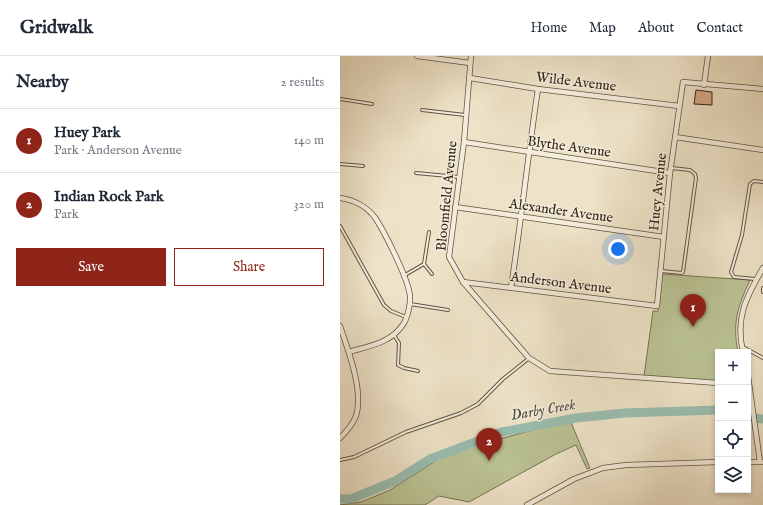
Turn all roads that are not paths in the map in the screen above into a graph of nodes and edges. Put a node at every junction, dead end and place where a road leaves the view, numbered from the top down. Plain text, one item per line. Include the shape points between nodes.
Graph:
1 (417, 56) edge
2 (471, 56) edge
3 (708, 56) edge
4 (470, 63) junction
5 (470, 78) junction
6 (704, 85) junction
7 (538, 89) junction
8 (763, 89) edge
9 (340, 99) edge
10 (372, 104) dead end
11 (679, 106) junction
12 (422, 110) dead end
13 (466, 116) junction
14 (675, 137) junction
15 (464, 142) junction
16 (763, 150) edge
17 (528, 152) junction
18 (340, 164) edge
19 (363, 166) dead end
20 (671, 170) junction
21 (416, 172) dead end
22 (459, 177) junction
23 (763, 182) edge
24 (340, 198) edge
25 (455, 207) junction
26 (522, 216) junction
27 (340, 226) edge
28 (429, 232) dead end
29 (664, 237) junction
30 (424, 264) junction
31 (763, 268) edge
32 (661, 271) junction
33 (432, 274) dead end
34 (404, 276) junction
35 (756, 279) junction
36 (463, 282) junction
37 (511, 288) junction
38 (763, 288) edge
39 (763, 292) edge
40 (409, 304) junction
41 (657, 306) joint
42 (448, 310) dead end
43 (406, 318) junction
44 (340, 326) edge
45 (394, 335) junction
46 (742, 347) joint
47 (349, 352) junction
48 (529, 358) junction
49 (763, 358) edge
50 (418, 371) dead end
51 (715, 384) edge
52 (751, 399) edge
53 (340, 438) edge
54 (340, 460) edge
55 (715, 462) edge
56 (751, 462) edge
57 (762, 462) edge
58 (527, 505) edge

1 - 4 street
2 - 4 street, Bloomfield Avenue
3 - 6 street
4 - 5 street, Bloomfield Avenue
5 - 7 street, Wilde Avenue
5 - 13 street, Bloomfield Avenue
6 - 8 street
6 - 11 street, Huey Avenue via 683,82
7 - 11 street, Wilde Avenue
7 - 17 street
9 - 10 lane
11 - 14 street, Huey Avenue
12 - 13 lane
13 - 15 street, Bloomfield Avenue
14 - 16 street
14 - 20 street, Huey Avenue
15 - 17 street, Blythe Avenue
15 - 22 street, Bloomfield Avenue
17 - 20 street, Blythe Avenue
17 - 26 street
18 - 19 lane
20 - 29 street, Huey Avenue
20 - 32 lane via 690,170 696,178 683,272
21 - 22 lane
22 - 25 street, Bloomfield Avenue
23 - 35 lane via 754,181 750,184 742,235 731,272 734,277
24 - 34 street via 363,207 375,218
25 - 26 street, Alexander Avenue
25 - 36 street, Bloomfield Avenue via 450,257
26 - 29 street, Alexander Avenue
26 - 37 street
27 - 43 lane via 384,305
28 - 30 lane
29 - 32 street, Huey Avenue
30 - 33 lane
30 - 34 lane
31 - 35 street
32 - 41 street, Huey Avenue
34 - 40 street via 410,292
35 - 46 street via 741,316 739,335
36 - 37 street, Anderson Avenue
36 - 48 street, Bloomfield Avenue
37 - 41 street, Anderson Avenue
38 - 39 lane
40 - 42 lane
40 - 43 street
43 - 45 street
44 - 47 street
45 - 47 street via 383,342
45 - 50 lane via 398,342 398,365
46 - 49 lane
47 - 53 street via 358,393 358,405 356,416
48 - 51 street, Bloomfield Avenue via 550,371
48 - 54 lane via 478,404 461,413 406,432 354,457
52 - 57 street
55 - 58 street via 603,468 574,479
56 - 57 street

